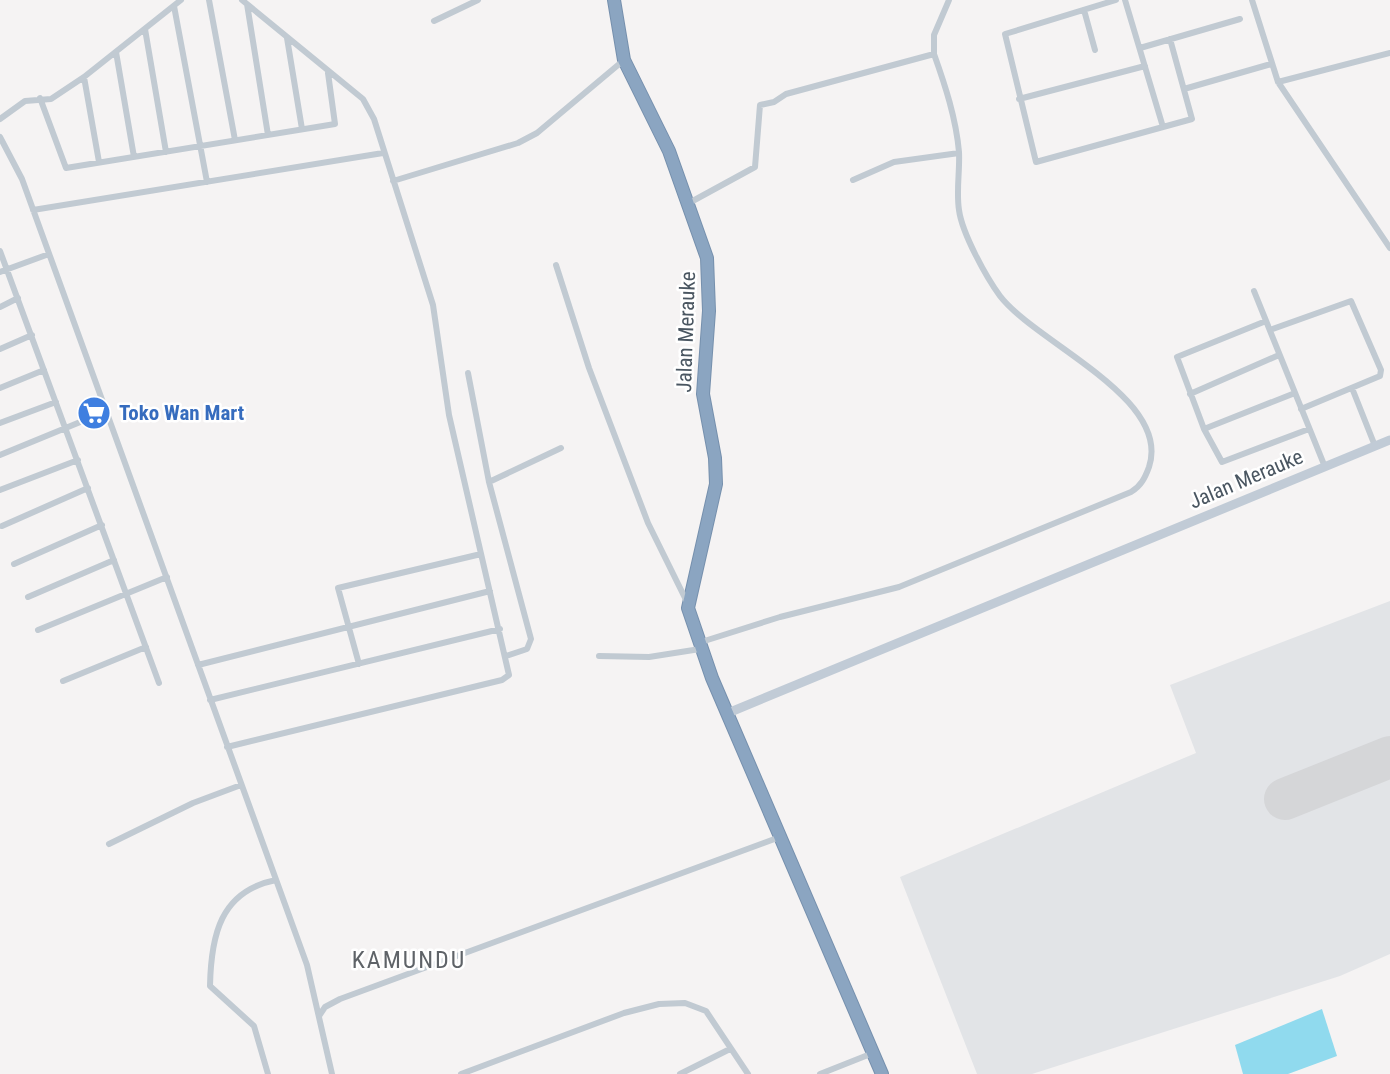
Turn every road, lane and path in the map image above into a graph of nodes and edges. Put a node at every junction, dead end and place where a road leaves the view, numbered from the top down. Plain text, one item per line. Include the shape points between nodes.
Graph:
1 (181, 0) edge
2 (209, 0) edge
3 (478, 0) edge
4 (614, 0) edge
5 (949, 0) edge
6 (1116, 0) edge
7 (1125, 0) edge
8 (1252, 0) edge
9 (245, 2) edge
10 (174, 6) junction
11 (1084, 10) junction
12 (1240, 19) dead end
13 (434, 20) dead end
14 (145, 29) junction
15 (287, 37) junction
16 (1170, 39) junction
17 (1140, 48) junction
18 (1095, 50) dead end
19 (116, 52) junction
20 (1390, 53) edge
21 (934, 54) junction
22 (624, 60) junction
23 (1271, 64) junction
24 (1145, 66) junction
25 (328, 73) junction
26 (84, 77) junction
27 (1278, 82) junction
28 (1184, 89) junction
29 (40, 98) junction
30 (1019, 99) junction
31 (0, 119) edge
32 (1163, 127) junction
33 (302, 129) junction
34 (268, 135) junction
35 (0, 137) edge
36 (234, 140) junction
37 (201, 146) junction
38 (166, 152) junction
39 (383, 153) junction
40 (959, 153) junction
41 (134, 157) junction
42 (99, 162) junction
43 (853, 180) dead end
44 (393, 181) junction
45 (207, 182) junction
46 (689, 203) junction
47 (33, 210) junction
48 (1390, 248) edge
49 (0, 251) edge
50 (49, 254) junction
51 (556, 265) dead end
52 (3, 271) edge
53 (1254, 291) dead end
54 (18, 298) junction
55 (0, 307) edge
56 (1266, 321) junction
57 (1269, 330) junction
58 (32, 335) junction
59 (0, 349) edge
60 (1279, 355) junction
61 (44, 370) junction
62 (468, 373) dead end
63 (0, 388) edge
64 (1352, 388) junction
65 (1295, 393) junction
66 (1190, 394) junction
67 (56, 402) junction
68 (1301, 409) junction
69 (107, 411) junction
70 (0, 422) edge
71 (1204, 429) junction
72 (1309, 429) junction
73 (66, 430) junction
74 (1390, 440) edge
75 (1376, 446) junction
76 (561, 449) dead end
77 (0, 455) edge
78 (78, 460) junction
79 (1325, 467) junction
80 (489, 482) junction
81 (88, 488) junction
82 (0, 489) edge
83 (102, 525) junction
84 (2, 526) dead end
85 (481, 554) junction
86 (114, 559) junction
87 (14, 564) dead end
88 (167, 577) junction
89 (491, 591) junction
90 (127, 593) junction
91 (28, 597) dead end
92 (688, 603) junction
93 (349, 626) junction
94 (500, 629) junction
95 (38, 630) dead end
96 (699, 646) junction
97 (146, 647) junction
98 (506, 656) junction
99 (599, 656) dead end
100 (359, 664) junction
101 (198, 665) junction
102 (63, 681) dead end
103 (159, 683) dead end
104 (210, 700) junction
105 (728, 713) junction
106 (227, 747) junction
107 (241, 785) junction
108 (780, 838) junction
109 (109, 844) dead end
110 (276, 880) junction
111 (319, 1016) junction
112 (730, 1049) junction
113 (873, 1053) junction
114 (268, 1074) edge
115 (332, 1074) edge
116 (461, 1074) edge
117 (680, 1074) edge
118 (748, 1074) edge
119 (820, 1074) edge
120 (882, 1074) edge

1 - 10 street
2 - 36 street
3 - 13 street
4 - 22 highway, Jalan Merauke
5 - 21 street via 934,35
6 - 11 street
7 - 17 street
8 - 23 street
9 - 15 street
9 - 34 street
10 - 14 street
10 - 37 street
11 - 18 street
11 - 30 street via 1005,34
12 - 16 street
14 - 19 street
14 - 38 street
15 - 25 street
15 - 33 street
16 - 17 street
16 - 28 street
17 - 24 street
19 - 26 street
19 - 41 street
20 - 27 street
21 - 40 street via 948,93
21 - 46 street via 760,105 755,167
22 - 44 street via 527,138
22 - 46 highway, Jalan Merauke
23 - 27 street
23 - 28 street
24 - 30 street
24 - 32 street
25 - 33 street via 335,124
25 - 39 street via 367,103
26 - 29 street via 51,99
26 - 42 street
27 - 48 street
28 - 32 street via 1192,119
29 - 31 street via 25,101
29 - 42 street via 66,168
30 - 32 street via 1037,162
33 - 34 street
34 - 36 street
35 - 47 street
36 - 37 street
37 - 38 street
37 - 45 street
38 - 41 street
39 - 44 street
39 - 45 street
40 - 43 street via 894,162
40 - 96 street via 959,213 995,287 1028,323 1137,413 1153,445 1145,477 1131,492 899,587 780,617
41 - 42 street
44 - 85 street via 433,305 449,415
45 - 47 street
46 - 92 highway, Jalan Merauke via 705,247 709,276 703,394 716,468
47 - 50 street
49 - 52 street
50 - 52 street
50 - 69 street
51 - 92 street via 585,357 648,523
52 - 54 street
53 - 56 street
54 - 55 street
54 - 58 street
56 - 57 street
56 - 66 street via 1178,357
57 - 60 street
57 - 64 street via 1351,301 1382,372
58 - 59 street
58 - 61 street
60 - 65 street
60 - 66 street
61 - 63 street
61 - 67 street
62 - 80 street
64 - 68 street
64 - 75 street
65 - 68 street
65 - 71 street
66 - 71 street
67 - 70 street
67 - 73 street
68 - 72 street
69 - 73 street
69 - 88 street
71 - 72 street via 1222,462
72 - 79 street
73 - 77 street
73 - 78 street
74 - 75 street, Jalan Merauke
75 - 79 street, Jalan Merauke
76 - 80 street
78 - 81 street
78 - 82 street
79 - 105 street, Jalan Merauke
80 - 98 street via 531,639 527,649
81 - 83 street
81 - 84 street
83 - 86 street
83 - 87 street
85 - 89 street
85 - 93 street via 338,587
86 - 90 street
86 - 91 street
88 - 90 street
88 - 101 street
89 - 93 street
89 - 94 street
90 - 95 street
90 - 97 street
92 - 96 highway, Jalan Merauke
93 - 100 street
93 - 101 street
94 - 98 street
94 - 100 street
96 - 99 street via 649,657
96 - 105 highway, Jalan Merauke
97 - 102 street
97 - 103 street
98 - 106 street via 509,675 505,679
100 - 104 street
101 - 104 street
104 - 106 street
105 - 108 highway, Jalan Merauke
106 - 107 street
107 - 109 street
107 - 110 street
108 - 111 street via 340,999
108 - 113 highway, Jalan Merauke
110 - 111 street via 316,991
110 - 114 street via 241,893 223,913 211,956 210,986 254,1026
111 - 115 street
112 - 116 street via 706,1011 695,1005 666,1003 624,1013
112 - 117 street
112 - 118 street
113 - 119 street
113 - 120 highway, Jalan Merauke

